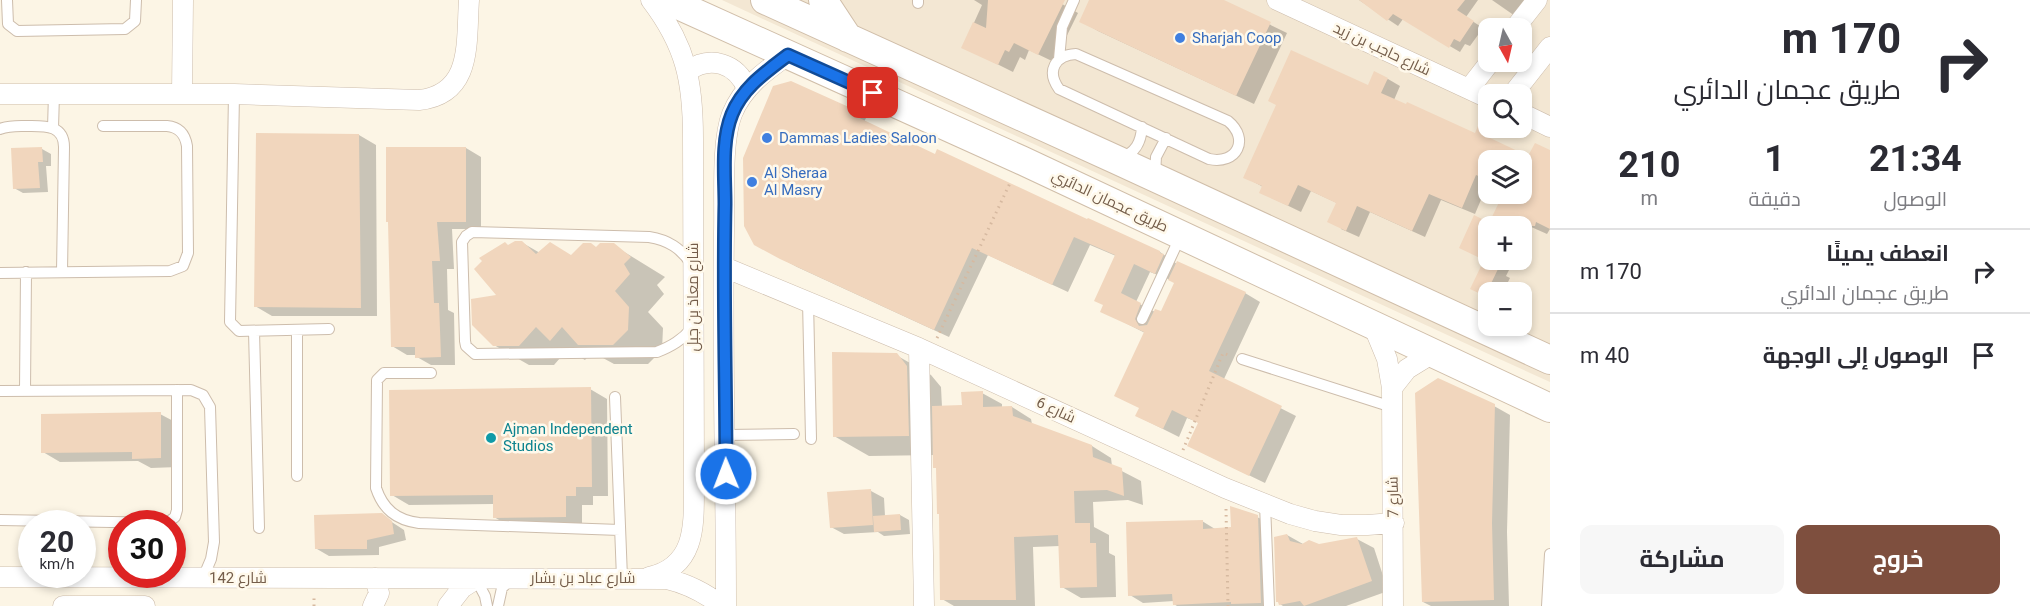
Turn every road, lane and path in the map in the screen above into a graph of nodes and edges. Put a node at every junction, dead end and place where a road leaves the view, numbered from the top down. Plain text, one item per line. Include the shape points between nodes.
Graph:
1 (7, 0) edge
2 (136, 0) edge
3 (183, 0) edge
4 (469, 0) edge
5 (651, 0) edge
6 (667, 0) edge
7 (765, 0) edge
8 (823, 0) edge
9 (1074, 0) edge
10 (1277, 0) edge
11 (1538, 0) edge
12 (1523, 18) edge
13 (849, 39) junction
14 (1550, 46) edge
15 (788, 55) junction
16 (1059, 59) junction
17 (688, 71) junction
18 (1482, 72) edge
19 (1521, 84) edge
20 (747, 89) junction
21 (1469, 89) junction
22 (1478, 93) edge
23 (0, 94) edge
24 (54, 94) junction
25 (182, 94) junction
26 (234, 94) junction
27 (1532, 118) edge
28 (103, 126) dead end
29 (1550, 126) edge
30 (1142, 127) junction
31 (53, 128) junction
32 (0, 129) edge
33 (1166, 138) junction
34 (1021, 160) junction
35 (1117, 160) junction
36 (1155, 178) junction
37 (1182, 235) junction
38 (693, 266) junction
39 (724, 267) junction
40 (26, 272) junction
41 (62, 272) junction
42 (0, 273) edge
43 (808, 301) junction
44 (1142, 320) dead end
45 (1373, 325) junction
46 (693, 327) junction
47 (328, 329) dead end
48 (297, 330) junction
49 (255, 331) junction
50 (925, 350) junction
51 (1432, 353) junction
52 (1242, 359) joint
53 (1550, 360) edge
54 (431, 373) dead end
55 (177, 390) junction
56 (25, 391) junction
57 (0, 392) edge
58 (615, 396) dead end
59 (1392, 398) junction
60 (1550, 408) edge
61 (794, 434) dead end
62 (726, 435) junction
63 (811, 439) dead end
64 (1176, 466) junction
65 (726, 474) junction
66 (694, 475) junction
67 (297, 476) dead end
68 (1225, 488) junction
69 (1266, 504) junction
70 (0, 520) edge
71 (1394, 523) junction
72 (259, 528) dead end
73 (620, 530) junction
74 (1550, 554) edge
75 (0, 577) edge
76 (18, 577) edge
77 (96, 578) edge
78 (203, 578) junction
79 (375, 578) junction
80 (622, 578) junction
81 (645, 578) junction
82 (476, 579) junction
83 (511, 579) junction
84 (56, 588) edge
85 (64, 606) edge
86 (138, 606) edge
87 (145, 606) edge
88 (373, 606) edge
89 (448, 606) edge
90 (487, 606) edge
91 (498, 606) edge
92 (724, 606) edge
93 (924, 606) edge
94 (1228, 606) edge
95 (1269, 606) edge
96 (1393, 606) edge
97 (1547, 606) edge

1 - 2 lane via 8,24 17,31 125,29 135,21
3 - 25 street
4 - 26 street via 462,69 446,92 433,98
5 - 17 street, شارع معاذ بن جبل via 678,43
6 - 15 main road, طريق عجمان الدائري
7 - 13 main road
8 - 13 main road
9 - 16 lane via 1062,27
10 - 21 street, شارع حاجب بن زيد
11 - 12 street
13 - 35 main road
14 - 19 street
15 - 20 street, شارع معاذ بن جبل
15 - 34 main road, طريق عجمان الدائري
16 - 30 lane via 1053,74 1059,89
16 - 33 lane via 1076,54 1228,121 1235,126 1239,145 1235,153 1218,161
17 - 20 street via 702,63 718,63 733,69
17 - 38 street, شارع معاذ بن جبل via 693,114
18 - 21 street
20 - 39 street, شارع معاذ بن جبل via 732,113 726,138
21 - 22 street, شارع حاجب بن زيد
23 - 24 street
24 - 25 street
24 - 31 lane
25 - 26 street
26 - 49 lane via 230,321 239,331
27 - 29 street
28 - 41 lane via 174,126 184,134 188,253 183,266 170,272
30 - 33 lane
30 - 35 lane via 1136,148
31 - 32 lane
31 - 41 lane via 64,141
33 - 36 lane via 1156,157
34 - 37 main road, طريق عجمان الدائري
34 - 50 path
35 - 36 main road
36 - 53 main road
37 - 44 lane
37 - 45 main road, طريق عجمان الدائري
38 - 46 street, شارع معاذ بن جبل
38 - 46 lane via 670,243 649,237 472,232 462,242 465,340 475,354 657,352 683,339
39 - 43 street, شارع 6
39 - 62 street, شارع معاذ بن جبل
40 - 41 lane
40 - 42 lane
40 - 56 lane
43 - 50 street, شارع 6
43 - 63 lane
45 - 51 main road, طريق عجمان الدائري
45 - 59 street, شارع 7 via 1387,359
46 - 66 street, شارع معاذ بن جبل
47 - 48 lane
48 - 49 lane
48 - 67 lane
49 - 72 lane
50 - 64 street, شارع 6
50 - 93 street
51 - 59 street via 1407,369
51 - 60 main road, طريق عجمان الدائري
52 - 59 lane
52 - 64 path via 1223,353
54 - 73 lane via 384,372 377,380 376,488 396,517 419,523
55 - 56 lane
55 - 70 lane via 177,510 172,520
55 - 78 lane via 198,392 210,407 214,542
56 - 57 lane
58 - 73 lane
59 - 71 street, شارع 7
61 - 62 lane
62 - 65 street, شارع معاذ بن جبل
64 - 68 street, شارع 6
65 - 66 street via 710,483
65 - 92 street, شارع معاذ بن جبل
66 - 81 street, شارع معاذ بن جبل via 693,526 687,551 669,570
68 - 69 street, شارع 6
68 - 94 path
69 - 71 street, شارع 6 via 1332,524
69 - 95 lane
71 - 96 street, شارع 7
73 - 80 lane
74 - 97 lane
75 - 76 street, شارع 142
77 - 78 street, شارع 142
78 - 79 street, شارع 142
79 - 82 street, شارع 142
79 - 88 street via 379,593
80 - 81 street, شارع عباد بن بشار
80 - 83 street, شارع عباد بن بشار
81 - 92 street, شارع عباد بن بشار via 688,584
82 - 83 street, شارع عباد بن بشار
82 - 89 street via 462,588
82 - 90 lane
83 - 91 lane via 502,588
84 - 85 street
85 - 86 street
86 - 87 street

